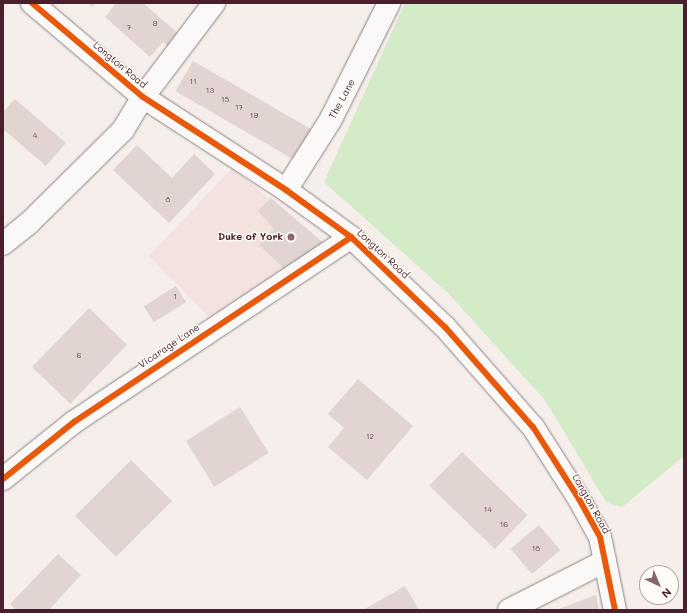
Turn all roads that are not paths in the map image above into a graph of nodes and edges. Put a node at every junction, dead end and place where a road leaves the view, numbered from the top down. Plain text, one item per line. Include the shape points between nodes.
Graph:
1 (32, 3) edge
2 (214, 3) edge
3 (389, 3) edge
4 (143, 97) junction
5 (286, 190) junction
6 (351, 237) junction
7 (3, 244) edge
8 (3, 479) edge
9 (605, 561) junction
10 (509, 610) edge
11 (615, 610) edge

1 - 4 street, Longton Road
2 - 4 street
3 - 5 street, The Lane via 331,119
4 - 5 street, Longton Road
4 - 7 street via 123,130 28,224
5 - 6 street, Longton Road
6 - 8 street, Vicarage Lane via 74,422
6 - 9 street, Longton Road via 445,326 533,427 600,537
9 - 10 street
9 - 11 street, Longton Road

